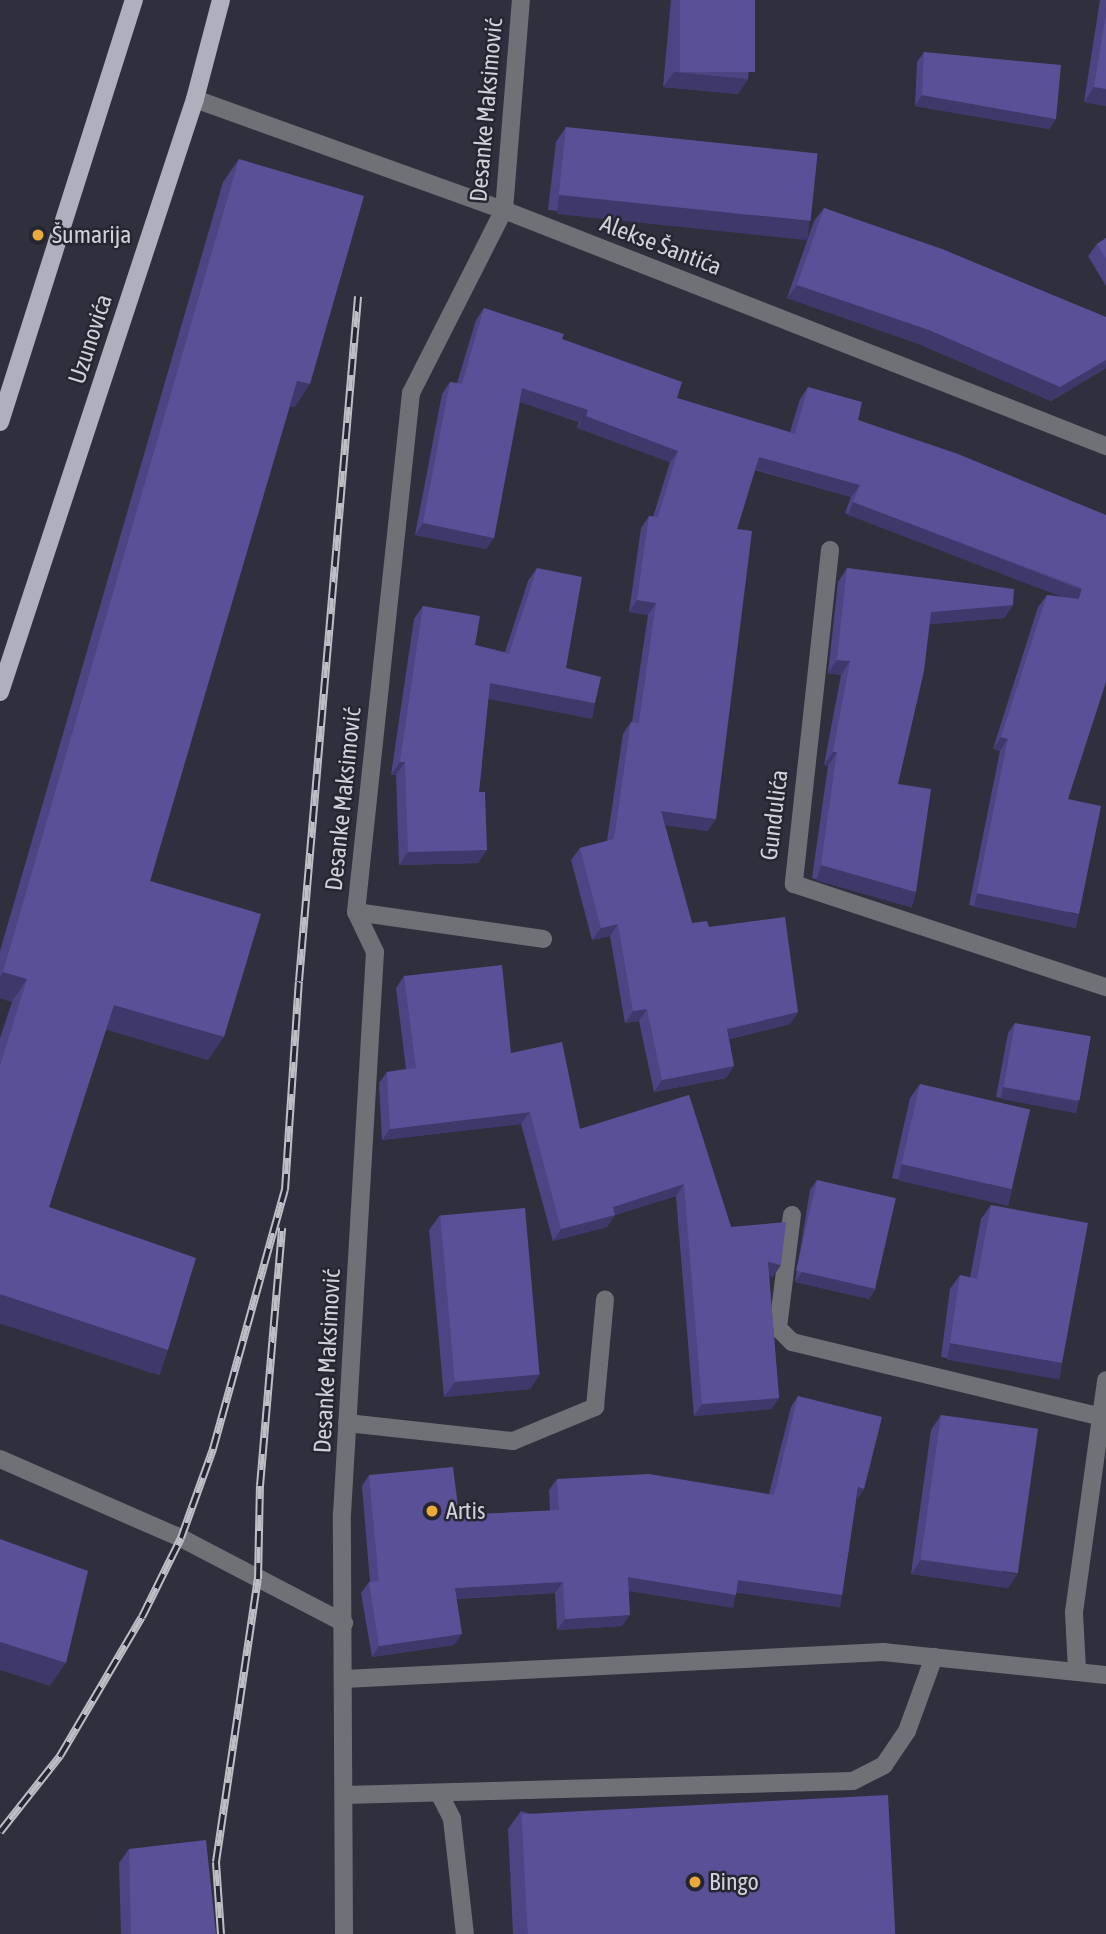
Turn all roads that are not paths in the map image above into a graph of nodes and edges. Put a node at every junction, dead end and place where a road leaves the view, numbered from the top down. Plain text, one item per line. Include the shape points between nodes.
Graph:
1 (134, 0) edge
2 (221, 0) edge
3 (521, 0) edge
4 (195, 99) junction
5 (505, 210) junction
6 (0, 422) edge
7 (1106, 446) edge
8 (830, 550) dead end
9 (0, 692) edge
10 (356, 912) junction
11 (543, 939) dead end
12 (1106, 987) edge
13 (792, 1215) dead end
14 (605, 1299) dead end
15 (1106, 1380) edge
16 (1101, 1417) junction
17 (347, 1423) junction
18 (0, 1459) edge
19 (344, 1623) junction
20 (934, 1657) junction
21 (1077, 1670) junction
22 (1106, 1675) edge
23 (344, 1679) junction
24 (439, 1793) junction
25 (344, 1795) junction
26 (344, 1934) edge
27 (465, 1934) edge

1 - 6 main road
2 - 4 main road, Uzunovića
3 - 5 street, Desanke Maksimović
4 - 5 street, Alekse Šantića
4 - 9 main road, Uzunovića
5 - 7 street, Alekse Šantića
5 - 10 street, Desanke Maksimović via 411,393
8 - 12 street, Gundulića via 794,884
10 - 11 street
10 - 17 street, Desanke Maksimović via 376,952
13 - 16 street via 778,1328 792,1342
14 - 17 street via 595,1407 513,1441
15 - 16 street
16 - 21 street via 1074,1612
17 - 19 street, Desanke Maksimović
18 - 19 street via 144,1520
19 - 23 street, Desanke Maksimović
20 - 21 street
20 - 23 street via 883,1652
20 - 24 street via 907,1731 884,1766 853,1781
21 - 22 street
23 - 25 street, Desanke Maksimović
24 - 25 street
24 - 27 street via 452,1819
25 - 26 street, Desanke Maksimović

